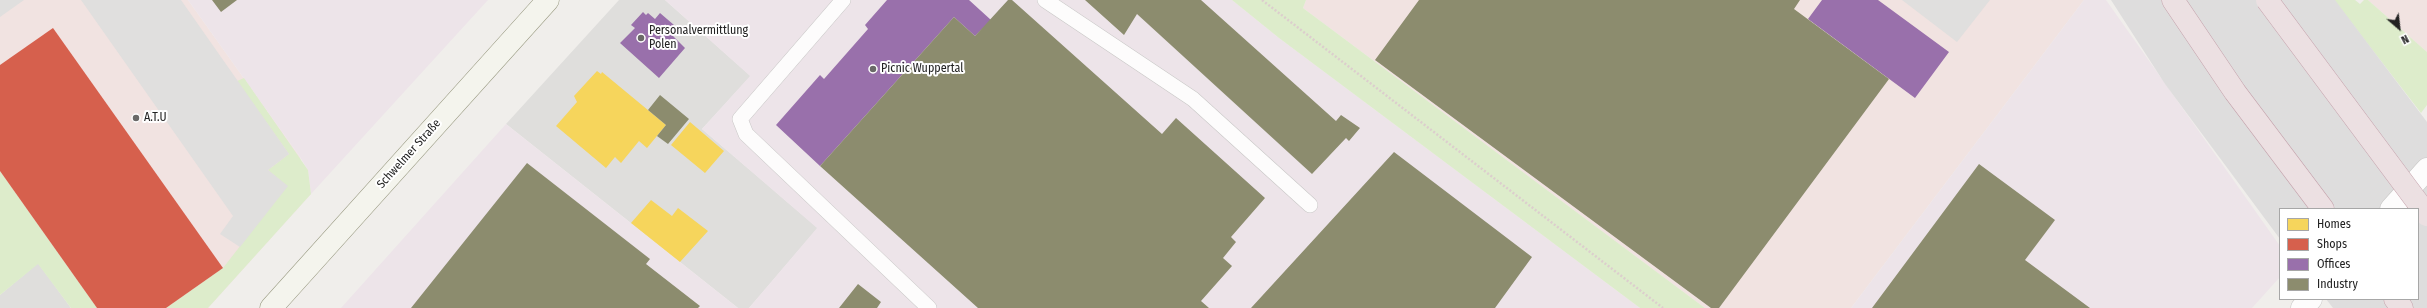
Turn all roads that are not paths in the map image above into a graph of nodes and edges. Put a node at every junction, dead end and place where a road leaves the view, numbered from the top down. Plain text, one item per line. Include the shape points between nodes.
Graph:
1 (548, 0) edge
2 (843, 0) edge
3 (1045, 0) edge
4 (2174, 0) edge
5 (2267, 0) edge
6 (2427, 169) edge
7 (1310, 205) dead end
8 (2322, 208) edge
9 (2392, 208) edge
10 (2427, 215) edge
11 (2310, 300) edge
12 (2396, 300) edge
13 (271, 308) edge
14 (929, 308) edge
15 (2302, 308) edge
16 (2402, 308) edge

1 - 13 main road, Schwelmer Straße
2 - 14 lane via 740,119 746,134
3 - 7 lane via 1193,99
4 - 8 highway via 2235,92
5 - 10 highway, bridge
6 - 9 street
11 - 15 street
12 - 16 highway

